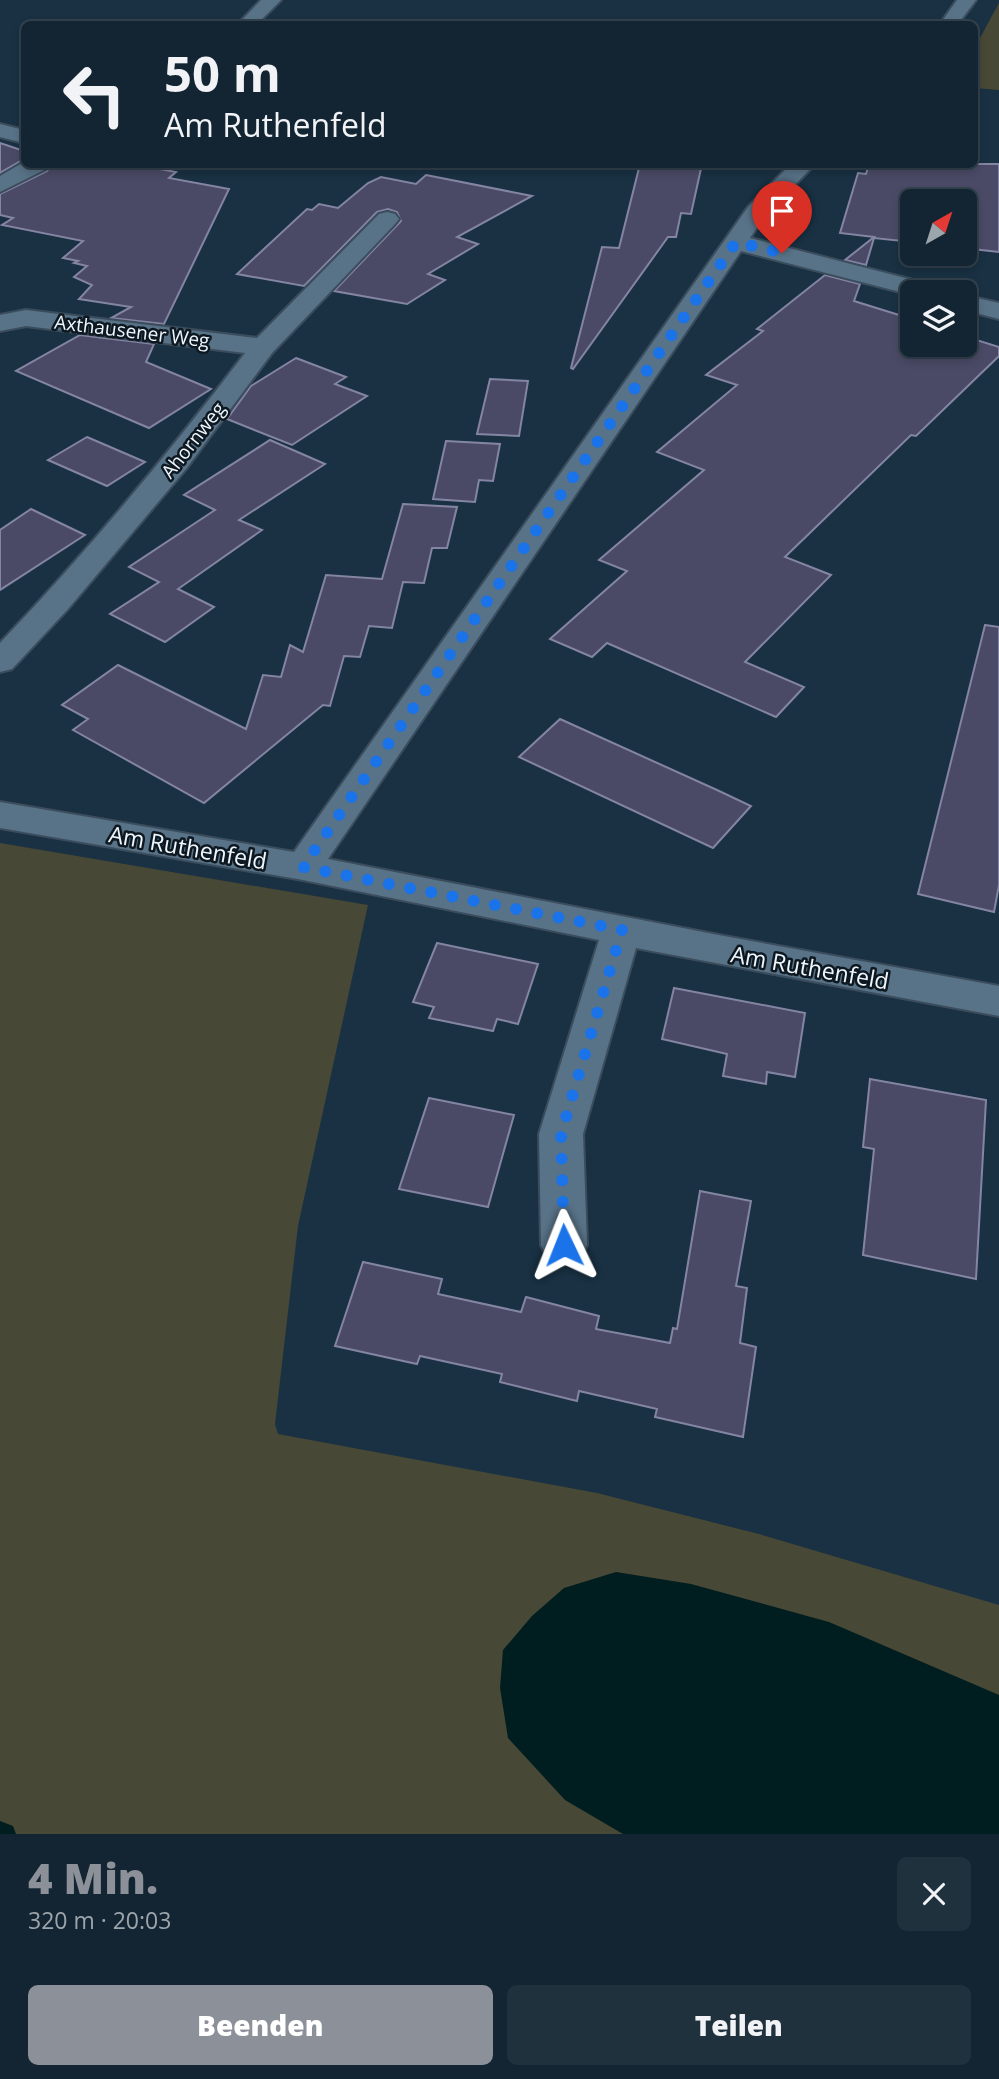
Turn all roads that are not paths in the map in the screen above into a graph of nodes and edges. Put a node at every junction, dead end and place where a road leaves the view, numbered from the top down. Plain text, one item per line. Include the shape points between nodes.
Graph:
1 (272, 0) edge
2 (967, 0) edge
3 (250, 21) edge
4 (951, 21) edge
5 (0, 130) edge
6 (21, 136) edge
7 (31, 168) edge
8 (800, 168) edge
9 (0, 185) edge
10 (387, 219) dead end
11 (736, 242) junction
12 (900, 284) edge
13 (977, 305) edge
14 (999, 311) edge
15 (0, 323) edge
16 (263, 346) junction
17 (0, 662) edge
18 (0, 815) edge
19 (303, 867) junction
20 (622, 930) junction
21 (999, 1002) edge
22 (564, 1245) dead end

1 - 3 street
2 - 4 street
5 - 6 street
7 - 9 street
8 - 11 street via 756,212
10 - 16 street, Ahornweg
11 - 12 street
11 - 19 street
13 - 14 street
15 - 16 street, Axthausener Weg via 26,318
16 - 17 street, Ahornweg via 176,463
18 - 19 street, Am Ruthenfeld
19 - 20 street, Am Ruthenfeld
20 - 21 street, Am Ruthenfeld
20 - 22 street via 561,1134

